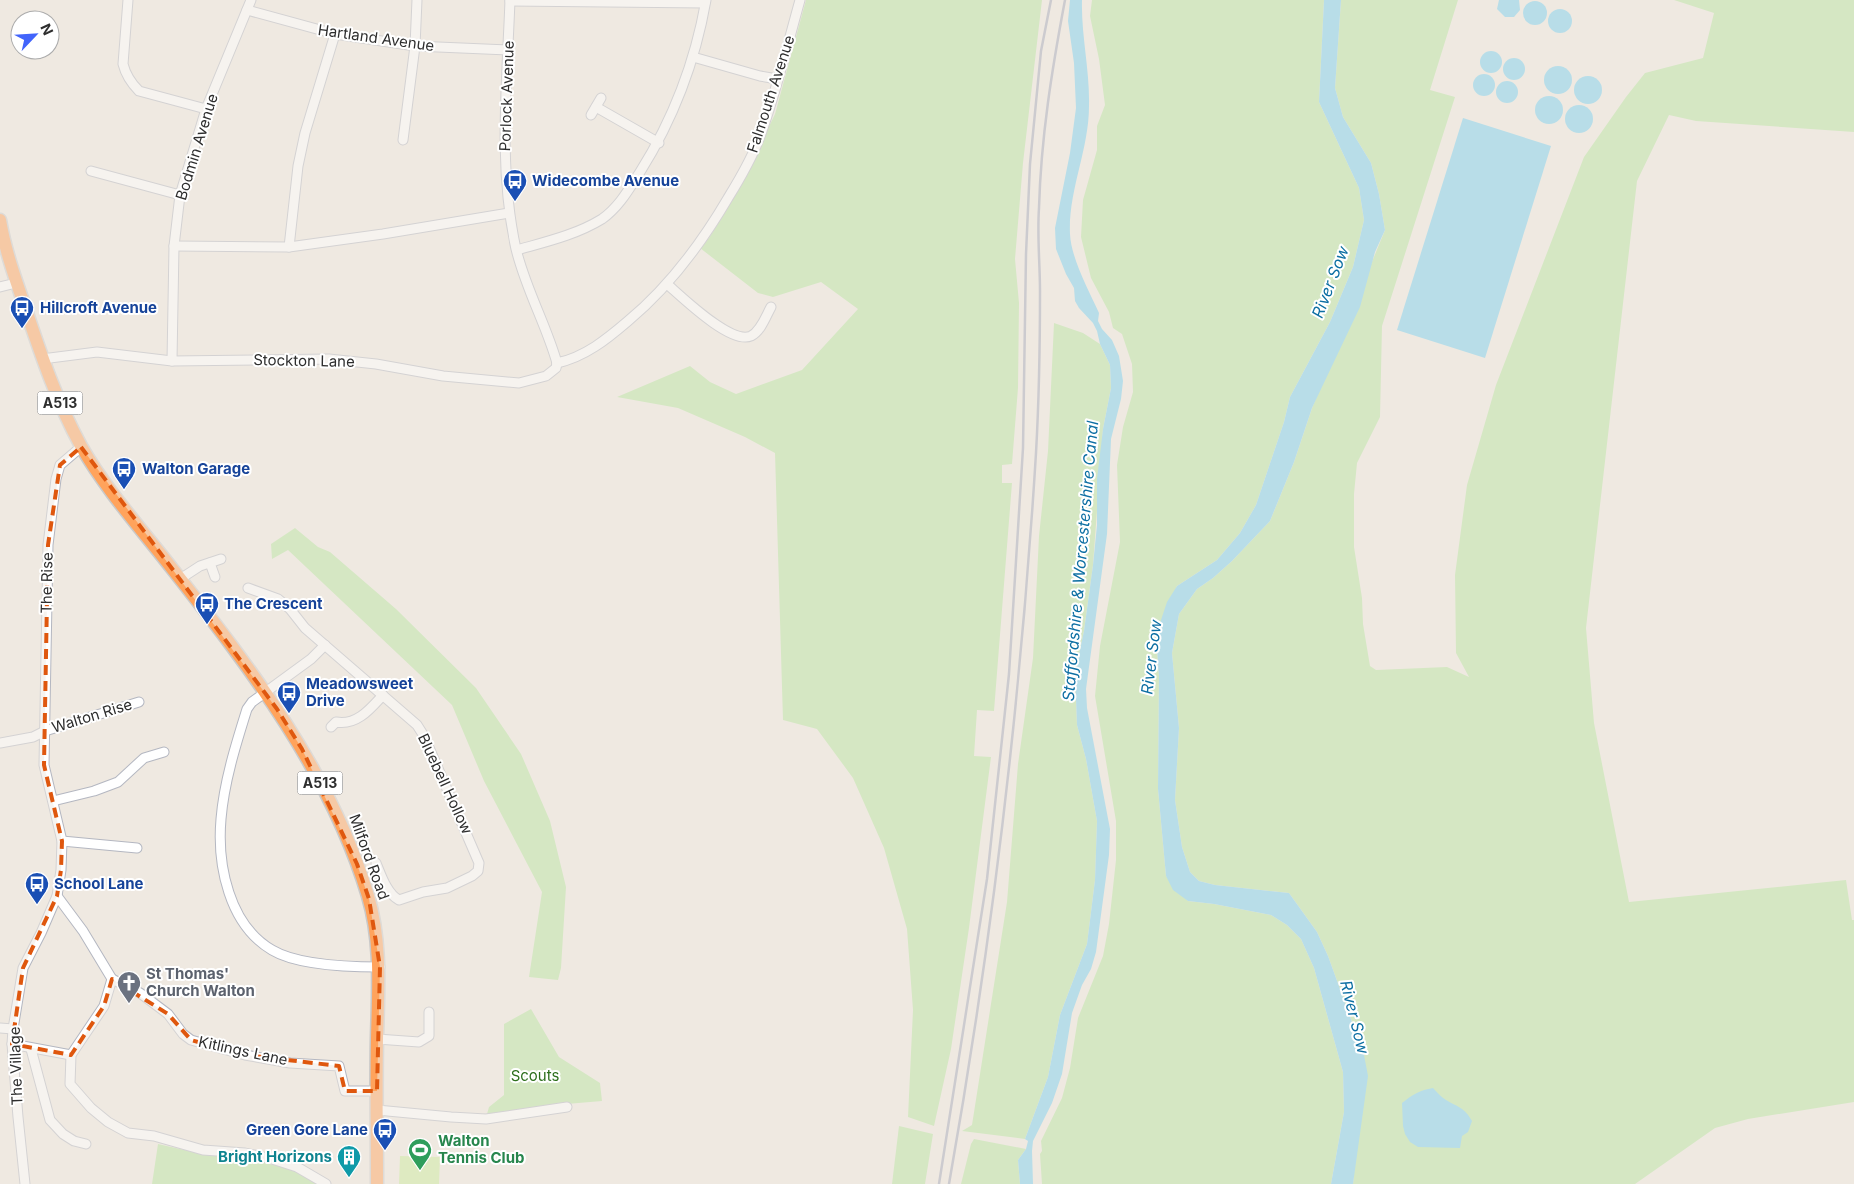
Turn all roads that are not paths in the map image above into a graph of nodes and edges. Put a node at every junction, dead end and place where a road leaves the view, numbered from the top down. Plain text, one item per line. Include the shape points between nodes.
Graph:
1 (128, 0) edge
2 (251, 0) edge
3 (417, 0) edge
4 (800, 0) edge
5 (510, 1) edge
6 (616, 1) edge
7 (706, 2) edge
8 (247, 10) junction
9 (335, 34) junction
10 (414, 46) junction
11 (508, 50) junction
12 (693, 57) junction
13 (778, 79) junction
14 (601, 98) dead end
15 (206, 109) junction
16 (403, 140) dead end
17 (659, 142) junction
18 (91, 171) dead end
19 (180, 195) junction
20 (509, 213) junction
21 (0, 220) edge
22 (174, 246) junction
23 (289, 247) junction
24 (517, 250) junction
25 (16, 283) junction
26 (667, 284) junction
27 (0, 286) edge
28 (771, 307) dead end
29 (42, 359) junction
30 (172, 361) junction
31 (558, 363) junction
32 (82, 446) junction
33 (221, 559) dead end
34 (210, 563) junction
35 (215, 576) dead end
36 (180, 579) junction
37 (254, 587) dead end
38 (325, 645) junction
39 (265, 692) junction
40 (383, 695) junction
41 (139, 702) dead end
42 (334, 721) dead end
43 (45, 731) junction
44 (0, 743) edge
45 (150, 745) dead end
46 (164, 752) dead end
47 (152, 756) junction
48 (53, 801) junction
49 (62, 841) junction
50 (137, 848) dead end
51 (389, 865) dead end
52 (57, 896) junction
53 (380, 967) junction
54 (112, 979) junction
55 (429, 1012) dead end
56 (0, 1028) edge
57 (13, 1029) junction
58 (377, 1039) junction
59 (12, 1044) junction
60 (31, 1049) junction
61 (71, 1055) junction
62 (377, 1091) junction
63 (567, 1107) dead end
64 (377, 1110) junction
65 (86, 1144) dead end
66 (25, 1184) edge
67 (326, 1184) edge
68 (377, 1184) edge

1 - 15 street via 124,64 131,83 139,91
2 - 8 street, Bodmin Avenue
3 - 10 street
4 - 13 street, Falmouth Avenue
5 - 6 street
5 - 11 street, Porlock Avenue
6 - 7 street
7 - 12 street
8 - 9 street, Hartland Avenue
8 - 15 street, Bodmin Avenue
9 - 10 street, Hartland Avenue
9 - 23 street via 299,158
10 - 11 street, Hartland Avenue
10 - 16 street
11 - 20 street, Porlock Avenue via 504,140
12 - 13 street
12 - 17 street via 679,99
13 - 26 street, Falmouth Avenue via 762,132 743,173 710,229
14 - 17 street via 593,111
15 - 19 street, Bodmin Avenue
17 - 24 street via 625,197 602,218 581,230
18 - 19 street
19 - 22 street, Bodmin Avenue
20 - 23 street
20 - 24 street, Porlock Avenue
21 - 25 highway, A513 via 4,246
22 - 23 street
22 - 30 street, Bodmin Avenue
24 - 31 street, Porlock Avenue via 528,289
25 - 27 street
25 - 29 highway, A513
26 - 28 street via 699,313 730,334 750,337
26 - 31 street, Falmouth Avenue via 610,336 589,351
29 - 30 street, Stockton Lane via 97,352
29 - 32 highway, Milford Road / A513
30 - 31 street, Stockton Lane via 329,359 443,376 519,383 552,373
32 - 36 highway, Milford Road / A513 via 99,474
32 - 43 street, The Rise via 60,465 50,522
33 - 34 street
34 - 35 street
34 - 36 street
36 - 39 highway, Milford Road / A513
37 - 38 street, Bluebell Hollow via 290,608 305,628
38 - 39 street via 312,659
38 - 40 street, Bluebell Hollow
39 - 53 highway, Milford Road / A513 via 302,749 357,864 374,923
39 - 53 street via 247,709 224,794 220,841 230,896 240,919 256,939 273,951 294,959
40 - 42 street via 365,714 344,724
40 - 51 street, Bluebell Hollow via 417,724 424,736 480,863 472,876 453,885 399,900 388,890 378,867
41 - 43 street, Walton Rise
43 - 44 street, Walton Rise
43 - 48 street, The Village via 44,765
45 - 47 street
46 - 47 street
47 - 48 street via 144,758 118,782
48 - 49 street, The Village
49 - 50 street
49 - 52 street, The Village
52 - 54 street
52 - 57 street, The Village via 24,968
53 - 58 highway, Milford Road / A513
54 - 61 street via 104,1006
54 - 62 street, Kitlings Lane via 140,993 168,1014 191,1040 245,1055 339,1066 345,1091
55 - 58 street via 429,1036 419,1042
56 - 57 street
57 - 59 street, The Village
58 - 62 highway, Milford Road / A513
59 - 60 street
59 - 66 street, The Village
60 - 61 street
60 - 65 street via 50,1120 68,1138
61 - 67 street via 70,1084 108,1122 128,1133 154,1136 204,1150 246,1153 272,1159 297,1167
62 - 64 highway, Milford Road / A513
63 - 64 street via 486,1119
64 - 68 highway, Milford Road / A513

